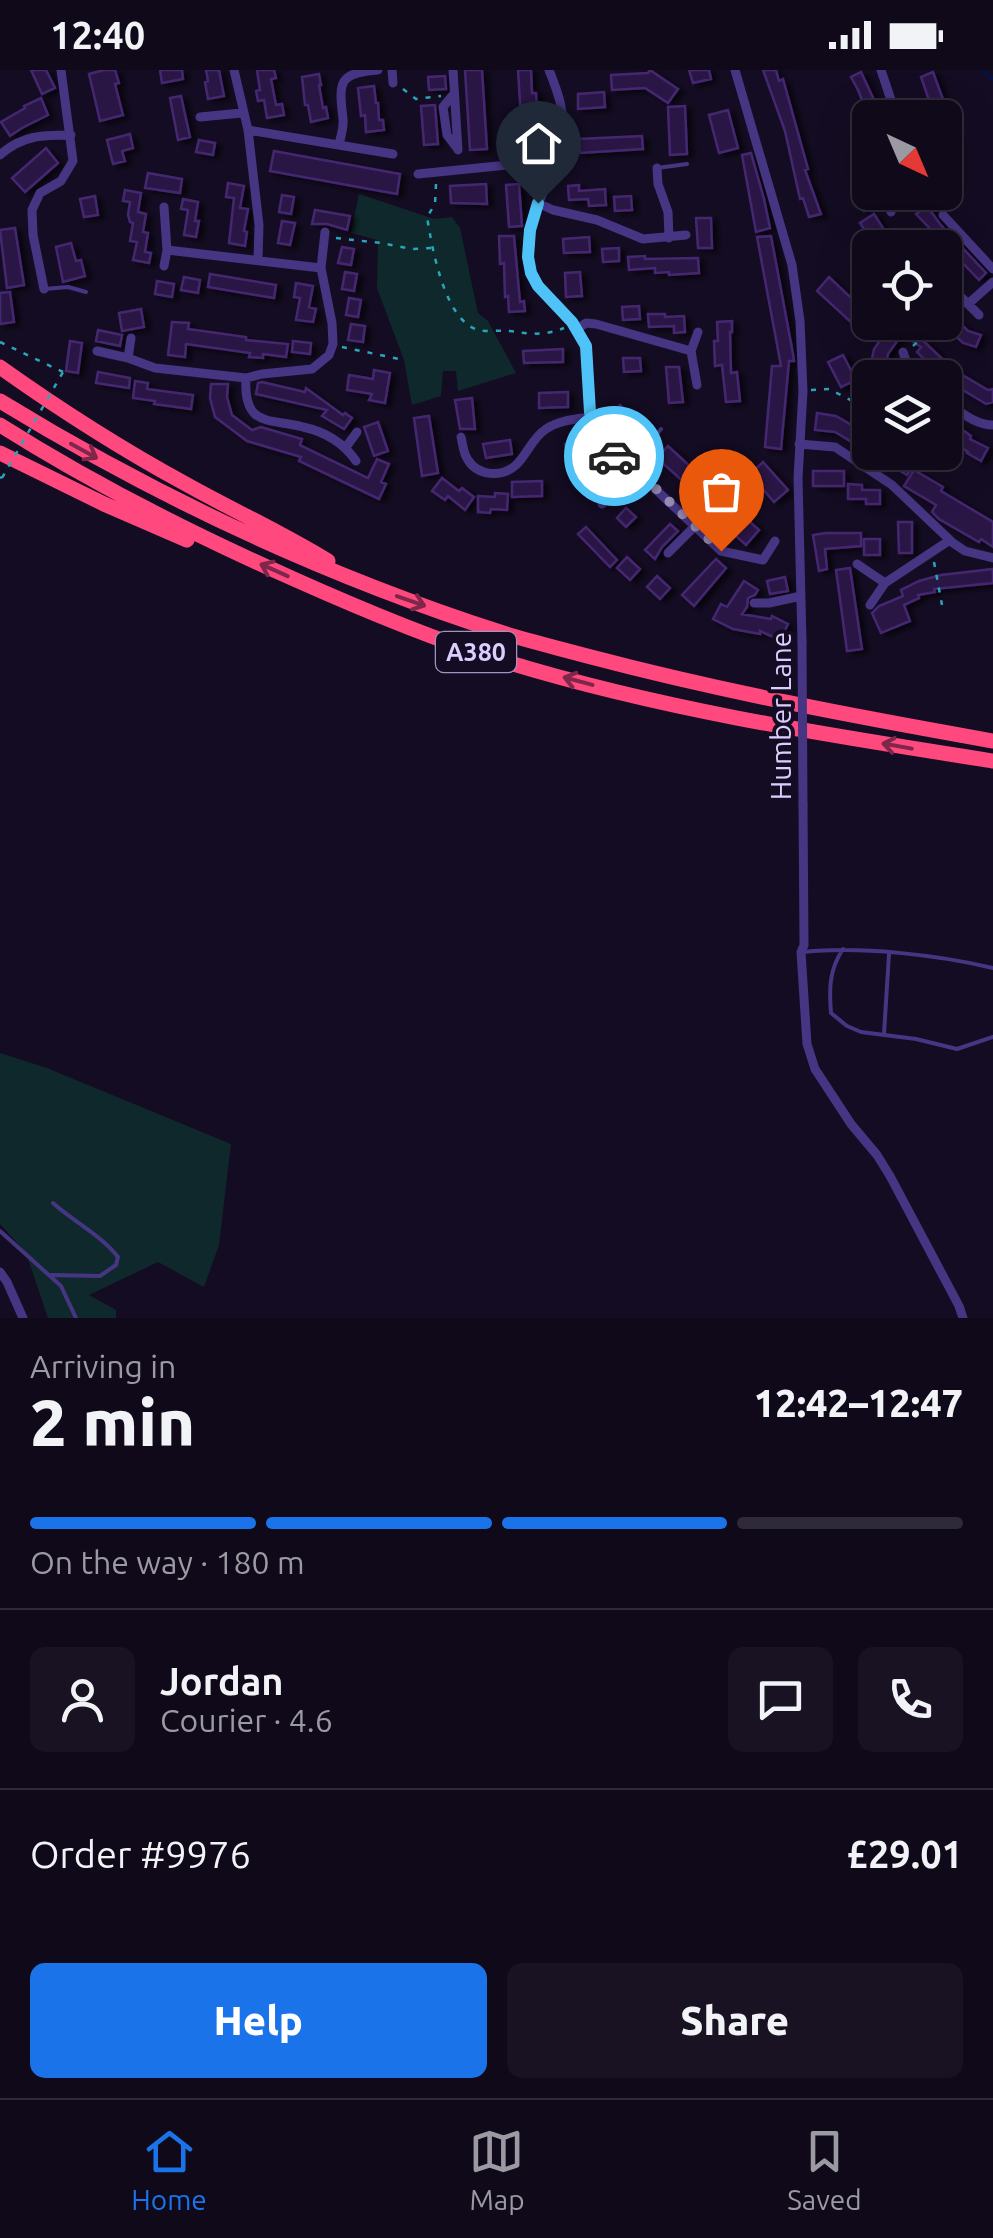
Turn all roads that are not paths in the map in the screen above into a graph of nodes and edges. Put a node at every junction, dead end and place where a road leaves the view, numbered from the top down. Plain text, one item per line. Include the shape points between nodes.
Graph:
1 (61, 70) edge
2 (234, 70) edge
3 (378, 70) edge
4 (392, 70) edge
5 (453, 70) edge
6 (549, 70) edge
7 (735, 70) edge
8 (881, 70) edge
9 (393, 83) road end
10 (454, 94) junction
11 (891, 100) edge
12 (242, 113) junction
13 (200, 118) dead end
14 (248, 130) junction
15 (71, 136) junction
16 (339, 144) junction
17 (394, 154) dead end
18 (0, 155) edge
19 (687, 164) dead end
20 (554, 166) junction
21 (657, 168) joint
22 (418, 174) dead end
23 (538, 203) junction
24 (164, 207) dead end
25 (944, 215) dead end
26 (957, 230) edge
27 (325, 234) road end
28 (686, 235) dead end
29 (962, 235) edge
30 (669, 238) junction
31 (167, 250) junction
32 (258, 260) junction
33 (164, 266) dead end
34 (322, 268) junction
35 (993, 269) edge
36 (993, 282) edge
37 (44, 289) joint
38 (86, 292) dead end
39 (962, 297) edge
40 (966, 301) junction
41 (979, 315) dead end
42 (575, 326) junction
43 (698, 332) dead end
44 (132, 338) dead end
45 (97, 351) dead end
46 (691, 351) junction
47 (903, 352) dead end
48 (128, 358) junction
49 (906, 360) edge
50 (0, 367) edge
51 (246, 378) junction
52 (696, 385) dead end
53 (0, 401) edge
54 (962, 413) edge
55 (591, 417) junction
56 (993, 425) edge
57 (0, 426) edge
58 (661, 429) dead end
59 (357, 432) dead end
60 (461, 437) dead end
61 (799, 444) junction
62 (346, 447) junction
63 (0, 453) edge
64 (602, 459) junction
65 (356, 461) dead end
66 (630, 468) junction
67 (588, 490) dead end
68 (603, 491) junction
69 (602, 504) dead end
70 (696, 525) junction
71 (950, 540) junction
72 (774, 541) dead end
73 (668, 553) dead end
74 (239, 554) junction
75 (993, 558) edge
76 (857, 564) dead end
77 (885, 583) junction
78 (370, 586) junction
79 (801, 596) junction
80 (754, 603) dead end
81 (870, 606) dead end
82 (993, 740) edge
83 (993, 761) edge
84 (843, 950) junction
85 (801, 952) junction
86 (889, 954) junction
87 (993, 968) edge
88 (884, 1035) junction
89 (993, 1037) edge
90 (53, 1203) dead end
91 (0, 1231) edge
92 (0, 1272) edge
93 (50, 1275) junction
94 (23, 1318) edge
95 (76, 1318) edge
96 (963, 1318) edge

1 - 15 street
2 - 12 street
3 - 16 street via 345,80
4 - 9 street
5 - 10 street
6 - 20 street via 563,117
7 - 61 street, Humber Lane via 792,265 803,391
8 - 11 street
10 - 10 street via 456,113 458,150 447,135 443,107
12 - 13 street
12 - 14 street
14 - 16 street
14 - 32 street
15 - 18 street via 38,134
15 - 37 street via 73,161 32,210
16 - 17 street
19 - 21 lane
20 - 22 street
20 - 23 street
21 - 30 street
23 - 30 street via 643,239
23 - 42 street via 530,230 531,273
24 - 31 street
25 - 26 street
27 - 34 street
28 - 30 street
29 - 35 street
31 - 32 street
31 - 33 street
32 - 34 street
34 - 51 street via 334,344 321,363
36 - 40 street
37 - 38 lane
39 - 40 street
40 - 41 street
42 - 46 street via 596,324
42 - 55 street via 586,346
43 - 46 street
44 - 48 street
45 - 48 street
46 - 52 street
47 - 49 street
48 - 51 street via 155,368
50 - 78 highway, A380 via 131,453
51 - 62 street via 250,406 266,422 302,426
53 -> 78 highway, A380 via 194,509
54 - 56 street
55 - 60 street via 549,426 518,464 491,474 471,464
55 - 64 street
57 - 74 highway, A380
58 - 66 lane
59 - 62 street
61 - 71 street via 835,447 892,485
61 - 79 street, Humber Lane
62 - 65 street
63 - 74 highway, A380 via 181,539
64 - 66 street via 614,456
64 - 68 street
66 - 70 street
67 - 68 street
68 - 69 street
70 - 72 street via 721,551 763,560
70 - 73 street
71 - 75 street
71 - 77 street
83 -> 74 highway, A380 via 734,718 512,663 381,618
76 - 77 street
77 - 81 street
78 -> 82 highway, A380 via 505,634 651,673
79 - 80 street
79 - 85 street, Humber Lane, bridge
84 - 85 lane
84 - 86 lane
84 - 88 lane via 830,977 831,1013 860,1032
85 - 96 street, Humber Lane via 815,1070 877,1154
86 - 87 lane
86 - 88 lane
88 - 89 lane via 957,1050
90 - 93 lane via 118,1257 100,1276
91 - 93 lane
92 - 94 street
93 - 95 lane

